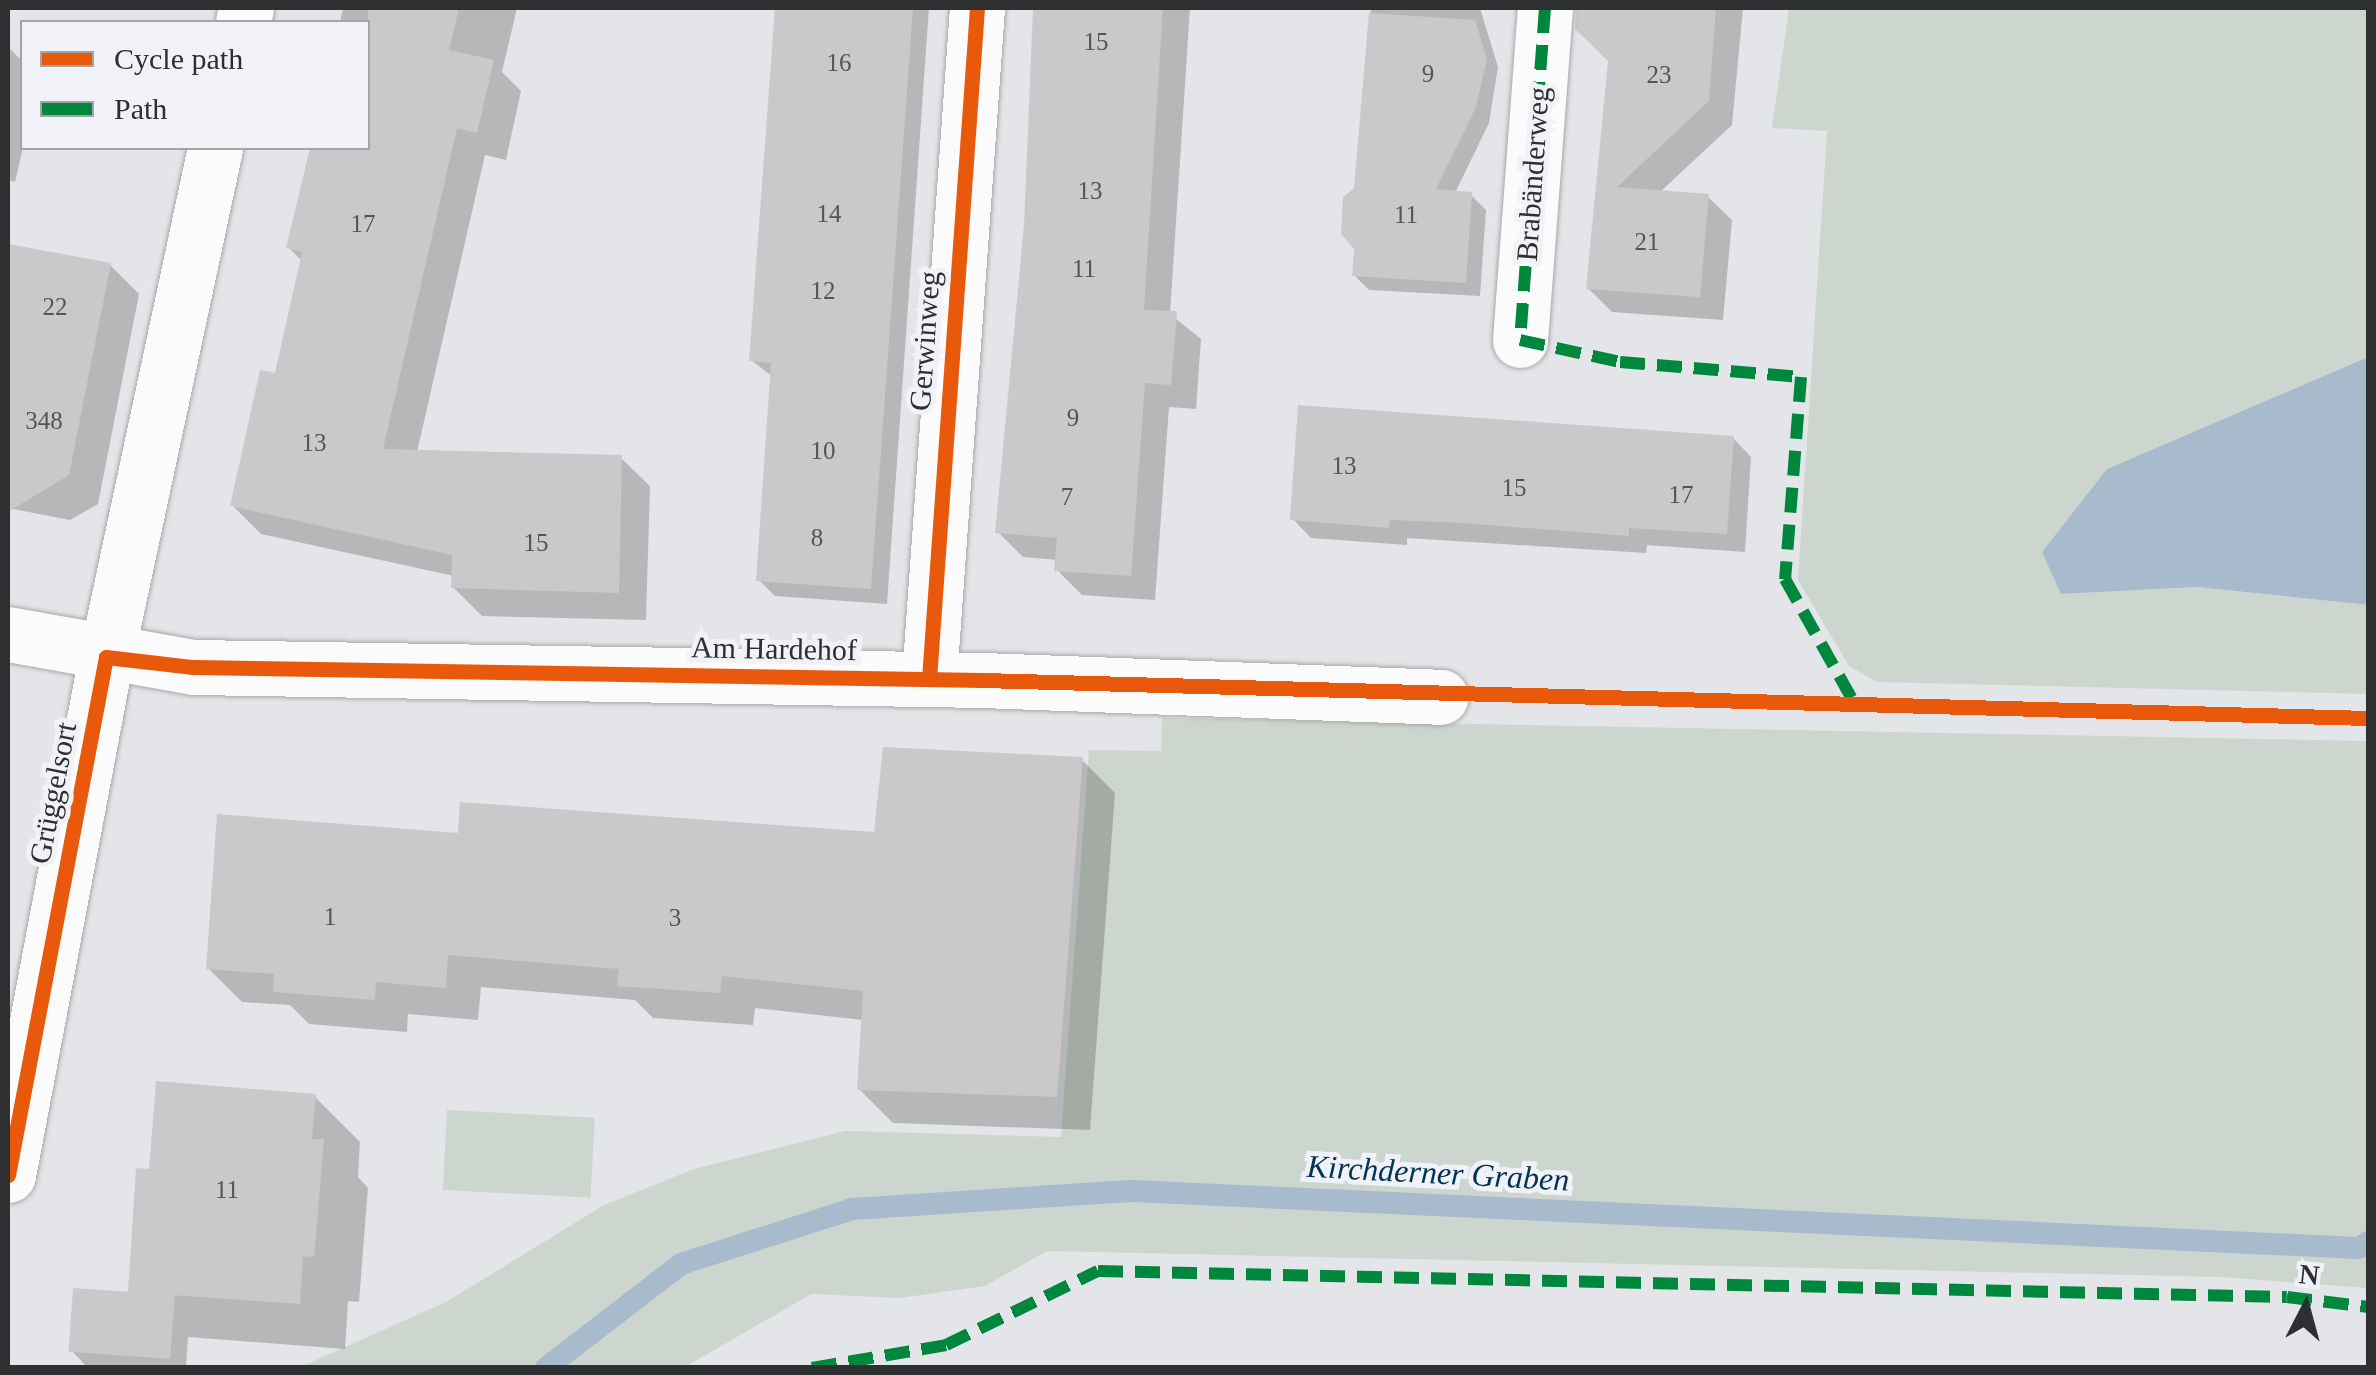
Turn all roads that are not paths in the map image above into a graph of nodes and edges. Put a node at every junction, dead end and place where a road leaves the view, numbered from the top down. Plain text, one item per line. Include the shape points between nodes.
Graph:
1 (977, 8) edge
2 (1545, 8) edge
3 (215, 150) edge
4 (1520, 340) dead end
5 (8, 634) edge
6 (106, 657) junction
7 (929, 679) junction
8 (1441, 697) dead end
9 (8, 1175) edge

1 - 7 street, Gerwinweg
2 - 4 street, Brabänderweg
3 - 6 street, Grüggelsort
5 - 6 street, Am Hardehof
6 - 7 street, Am Hardehof via 193,667
6 - 9 street, Grüggelsort
7 - 8 street, Am Hardehof

